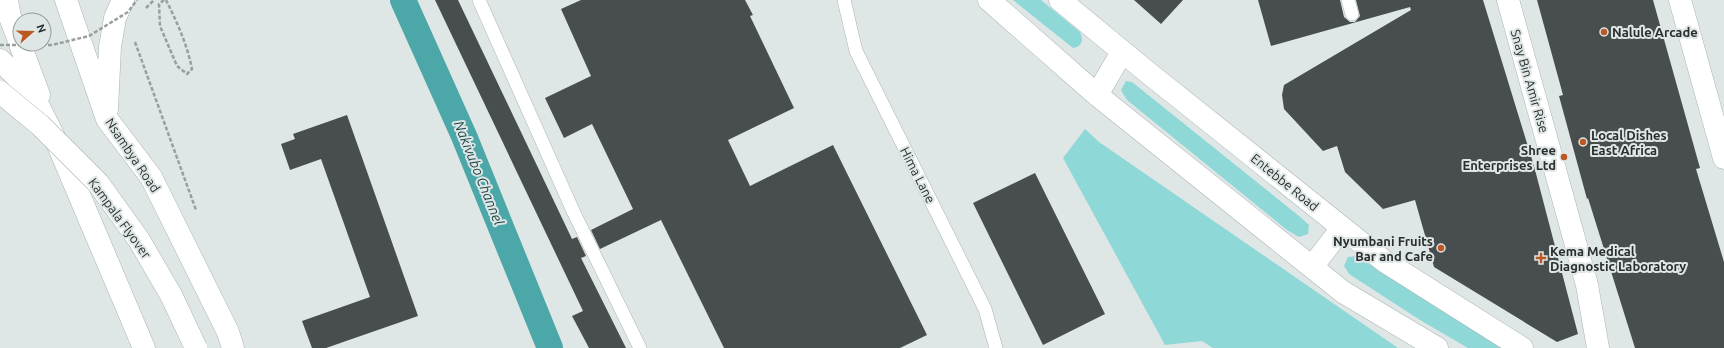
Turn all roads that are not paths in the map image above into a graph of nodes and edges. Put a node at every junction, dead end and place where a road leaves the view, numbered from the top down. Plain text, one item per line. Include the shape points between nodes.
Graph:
1 (7, 0) edge
2 (66, 0) edge
3 (123, 0) edge
4 (478, 0) edge
5 (844, 0) edge
6 (989, 0) edge
7 (1060, 0) edge
8 (1348, 0) edge
9 (1508, 0) edge
10 (1680, 0) edge
11 (1352, 14) dead end
12 (12, 22) edge
13 (23, 52) edge
14 (1122, 52) junction
15 (0, 60) edge
16 (0, 92) edge
17 (1097, 95) junction
18 (107, 119) junction
19 (55, 138) junction
20 (1724, 158) edge
21 (1342, 228) junction
22 (1312, 267) junction
23 (144, 348) edge
24 (196, 348) edge
25 (233, 348) edge
26 (640, 348) edge
27 (996, 348) edge
28 (1437, 348) edge
29 (1522, 348) edge
30 (1598, 348) edge

1 - 12 main road
2 - 18 main road, Nsambya Road
3 - 18 main road via 115,18 110,47
4 - 26 lane via 574,213
5 - 27 lane, Hima Lane via 856,51 985,309
6 - 17 main road
7 - 14 main road, Entebbe Road
8 - 11 lane
9 - 30 main road, Snay Bin Amir Rise via 1586,285
10 - 20 main road
13 - 19 main road
14 - 17 main road
14 - 21 main road, Entebbe Road
15 - 19 main road via 18,78 38,105
16 - 24 main road, Kampala Flyover, bridge via 40,125 98,183 139,240 171,295
17 - 22 main road
18 - 25 main road, Nsambya Road via 151,177 228,332
19 - 23 main road
21 - 22 main road
21 - 29 main road, Entebbe Road via 1384,261
22 - 28 main road via 1343,292

